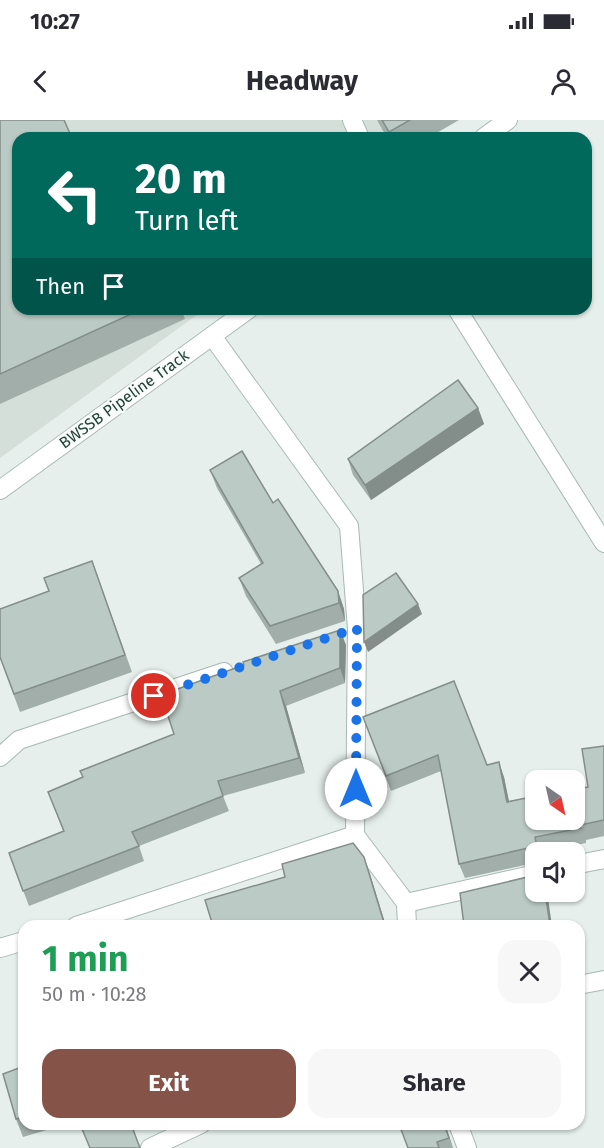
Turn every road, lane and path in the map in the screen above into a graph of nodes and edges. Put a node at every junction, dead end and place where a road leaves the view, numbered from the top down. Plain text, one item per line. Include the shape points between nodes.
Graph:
1 (508, 120) edge
2 (491, 132) edge
3 (241, 315) edge
4 (461, 315) edge
5 (212, 336) junction
6 (0, 489) edge
7 (604, 543) edge
8 (357, 628) junction
9 (334, 636) edge
10 (244, 666) edge
11 (0, 757) edge
12 (355, 835) junction
13 (604, 859) edge
14 (585, 863) edge
15 (525, 876) edge
16 (406, 903) junction
17 (94, 920) edge
18 (407, 920) edge
19 (18, 943) edge
20 (0, 948) edge
21 (604, 980) edge
22 (585, 984) edge
23 (188, 1130) edge
24 (460, 1130) edge
25 (150, 1148) edge
26 (467, 1148) edge

1 - 2 street
3 - 5 street, BWSSB Pipeline Track
4 - 7 street
5 - 6 street, BWSSB Pipeline Track
5 - 8 street via 349,526
8 - 9 street
8 - 12 street
10 - 11 street via 20,740
12 - 16 street
12 - 17 street
13 - 14 street
15 - 16 street
16 - 18 street
19 - 20 street
21 - 22 street
23 - 25 street
24 - 26 street

